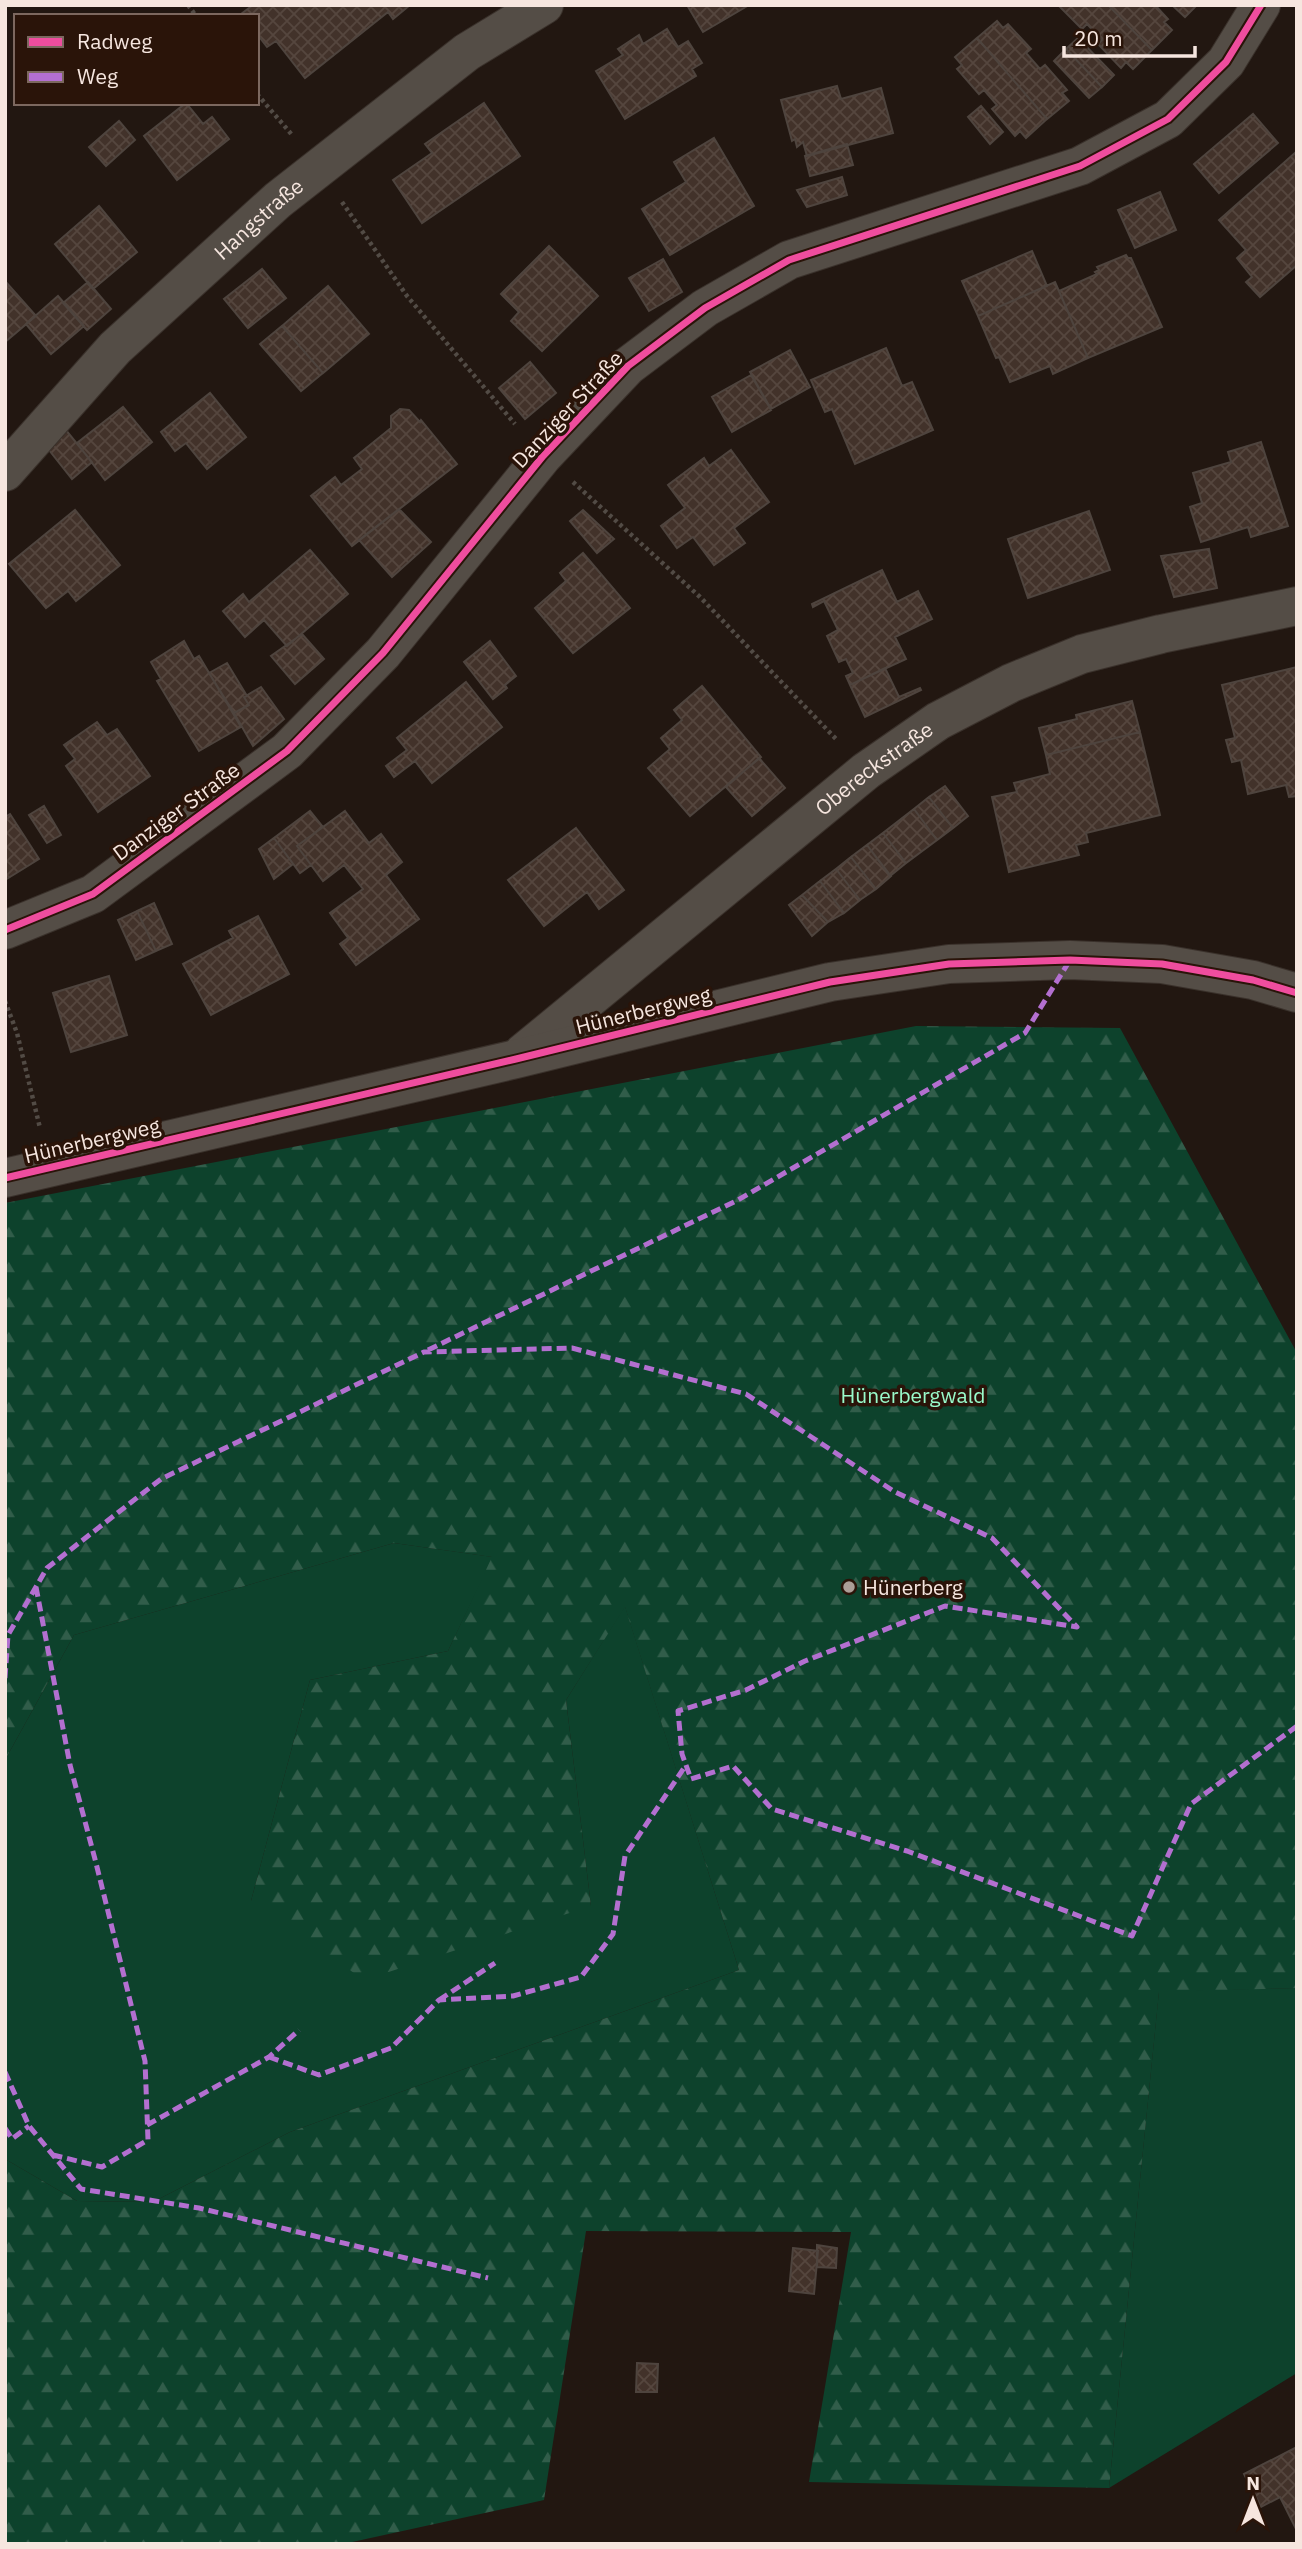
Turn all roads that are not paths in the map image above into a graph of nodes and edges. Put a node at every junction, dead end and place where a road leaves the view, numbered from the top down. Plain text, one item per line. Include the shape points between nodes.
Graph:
1 (544, 5) edge
2 (1261, 5) edge
3 (5, 472) edge
4 (1297, 606) edge
5 (5, 930) edge
6 (1297, 993) edge
7 (516, 1059) junction
8 (5, 1178) edge

1 - 3 street, Hangstraße via 467,52 278,200 115,348
2 - 5 street, Danziger Straße via 1226,62 1168,120 1080,166 789,260 705,308 628,366 543,456 383,653 287,751 93,894
4 - 7 street, Obereckstraße via 1083,654 938,722 866,771
6 - 7 street, Hünerbergweg via 1253,980 1161,964 1070,960 949,964 830,982
7 - 8 street, Hünerbergweg

